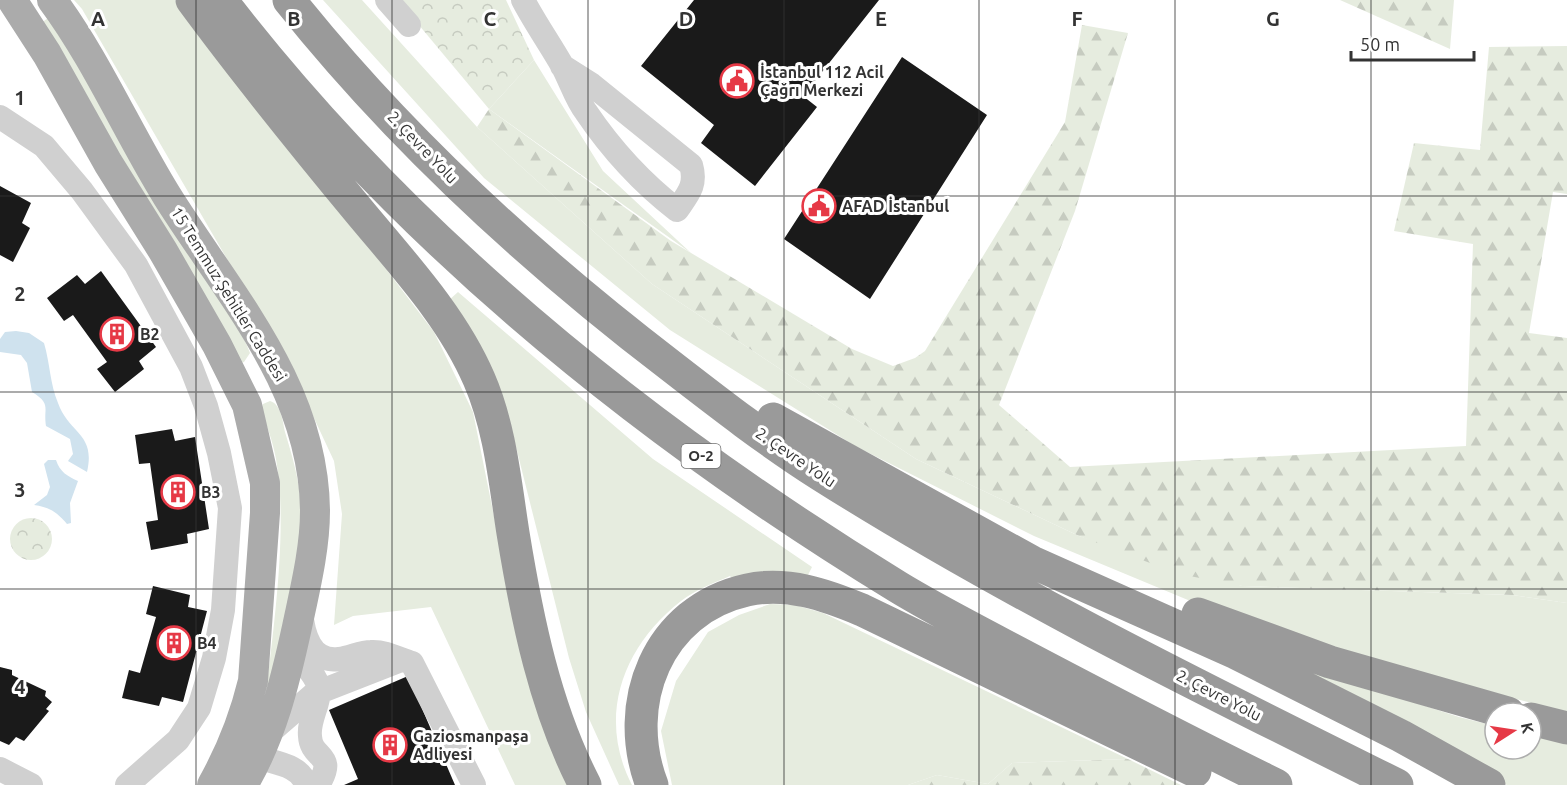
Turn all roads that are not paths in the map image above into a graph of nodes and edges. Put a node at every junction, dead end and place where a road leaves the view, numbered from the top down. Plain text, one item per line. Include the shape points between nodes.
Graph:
1 (12, 0) edge
2 (52, 0) edge
3 (192, 0) edge
4 (221, 0) edge
5 (289, 0) edge
6 (387, 0) edge
7 (523, 0) edge
8 (0, 24) edge
9 (410, 25) dead end
10 (31, 30) junction
11 (562, 66) junction
12 (0, 117) edge
13 (634, 338) junction
14 (262, 341) junction
15 (229, 368) junction
16 (296, 407) junction
17 (251, 419) junction
18 (965, 525) junction
19 (301, 609) junction
20 (293, 645) junction
21 (401, 660) junction
22 (319, 691) junction
23 (551, 697) junction
24 (1483, 706) edge
25 (1543, 722) edge
26 (1567, 728) edge
27 (257, 767) edge
28 (0, 769) edge
29 (31, 785) edge
30 (127, 785) edge
31 (212, 785) edge
32 (306, 785) edge
33 (318, 785) edge
34 (474, 785) edge
35 (585, 785) edge
36 (598, 785) edge
37 (652, 785) edge
38 (1228, 785) edge
39 (1276, 785) edge
40 (1397, 785) edge
41 (1489, 785) edge

1 - 10 main road, 15 Temmuz Şehitler Caddesi
2 - 14 main road, 15 Temmuz Şehitler Caddesi via 162,188
3 - 23 highway via 440,312 469,358 488,401 522,586
4 - 39 highway, O-2 via 328,126 443,245 669,433 901,589 1157,728
5 - 13 highway, 2. Çevre Yolu via 454,180
6 - 9 street
7 - 11 street
8 - 10 main road via 17,24
10 - 15 main road, 15 Temmuz Şehitler Caddesi
11 - 11 street via 592,85 691,165 693,186 677,210 648,187 618,154 584,111
12 - 30 street via 44,146 136,265 191,367 206,406 230,508 224,610 200,708 178,740
13 - 18 highway
13 - 40 highway, 2. Çevre Yolu via 765,437 930,542 1143,657
14 - 15 main road via 261,353 250,370
14 - 16 main road, 15 Temmuz Şehitler Caddesi via 279,367
15 - 17 main road, 15 Temmuz Şehitler Caddesi
16 - 17 main road via 287,397 269,391 260,395
16 - 19 main road, 15 Temmuz Şehitler Caddesi via 314,487 315,509
17 - 31 main road, 15 Temmuz Şehitler Caddesi via 262,466 265,513 254,672 247,706
18 - 24 highway via 1045,551 1330,663
18 - 41 highway via 1032,562 1236,652
19 - 20 main road, 15 Temmuz Şehitler Caddesi
19 - 21 street via 304,635 315,653 325,659 371,652
20 - 22 street
20 - 27 main road, 15 Temmuz Şehitler Caddesi
21 - 22 street
21 - 34 street via 412,663 421,677
22 - 27 street
22 - 33 street via 309,734 311,744 326,761
23 - 35 highway
23 - 36 highway
25 - 26 highway
27 - 32 street via 293,768 304,776
28 - 29 street
37 - 38 highway via 640,738 641,702 661,650 675,631 703,608 747,590 771,588 809,591 862,610

